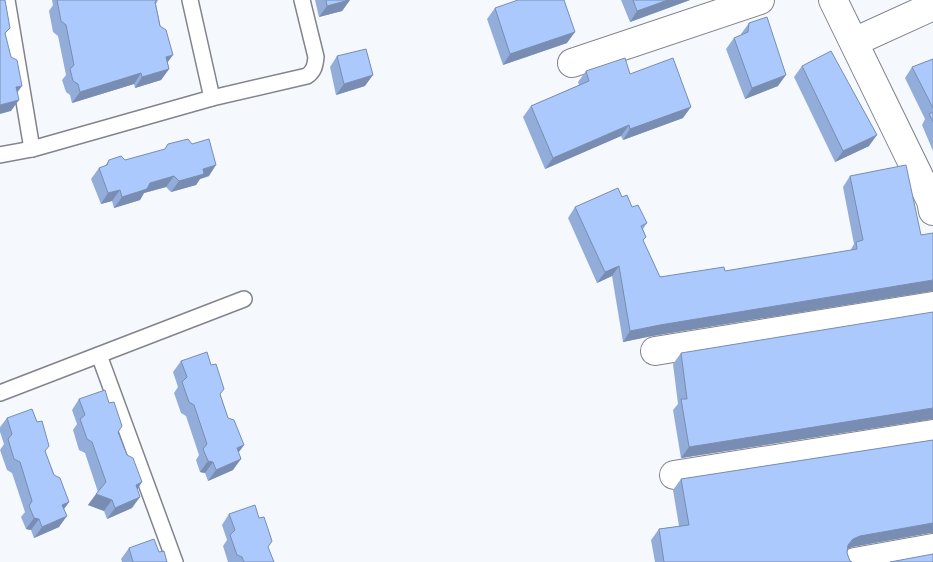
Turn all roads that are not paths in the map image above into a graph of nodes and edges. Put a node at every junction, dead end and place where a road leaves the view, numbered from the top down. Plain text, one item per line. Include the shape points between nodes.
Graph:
1 (7, 0) edge
2 (190, 0) edge
3 (302, 0) edge
4 (760, 0) edge
5 (833, 0) edge
6 (933, 6) edge
7 (854, 42) junction
8 (572, 63) dead end
9 (212, 98) junction
10 (32, 149) junction
11 (0, 155) edge
12 (931, 198) edge
13 (244, 299) dead end
14 (933, 306) edge
15 (655, 351) dead end
16 (99, 355) junction
17 (0, 393) edge
18 (933, 434) edge
19 (674, 475) dead end
20 (933, 548) edge
21 (175, 562) edge
22 (855, 562) edge

1 - 10 lane
2 - 9 lane
3 - 9 lane via 316,57 312,73
4 - 8 street
5 - 7 street
6 - 7 street
7 - 12 street
9 - 10 lane
10 - 11 lane
13 - 16 lane
14 - 15 street
16 - 17 lane
16 - 21 lane
18 - 19 street
20 - 22 street

